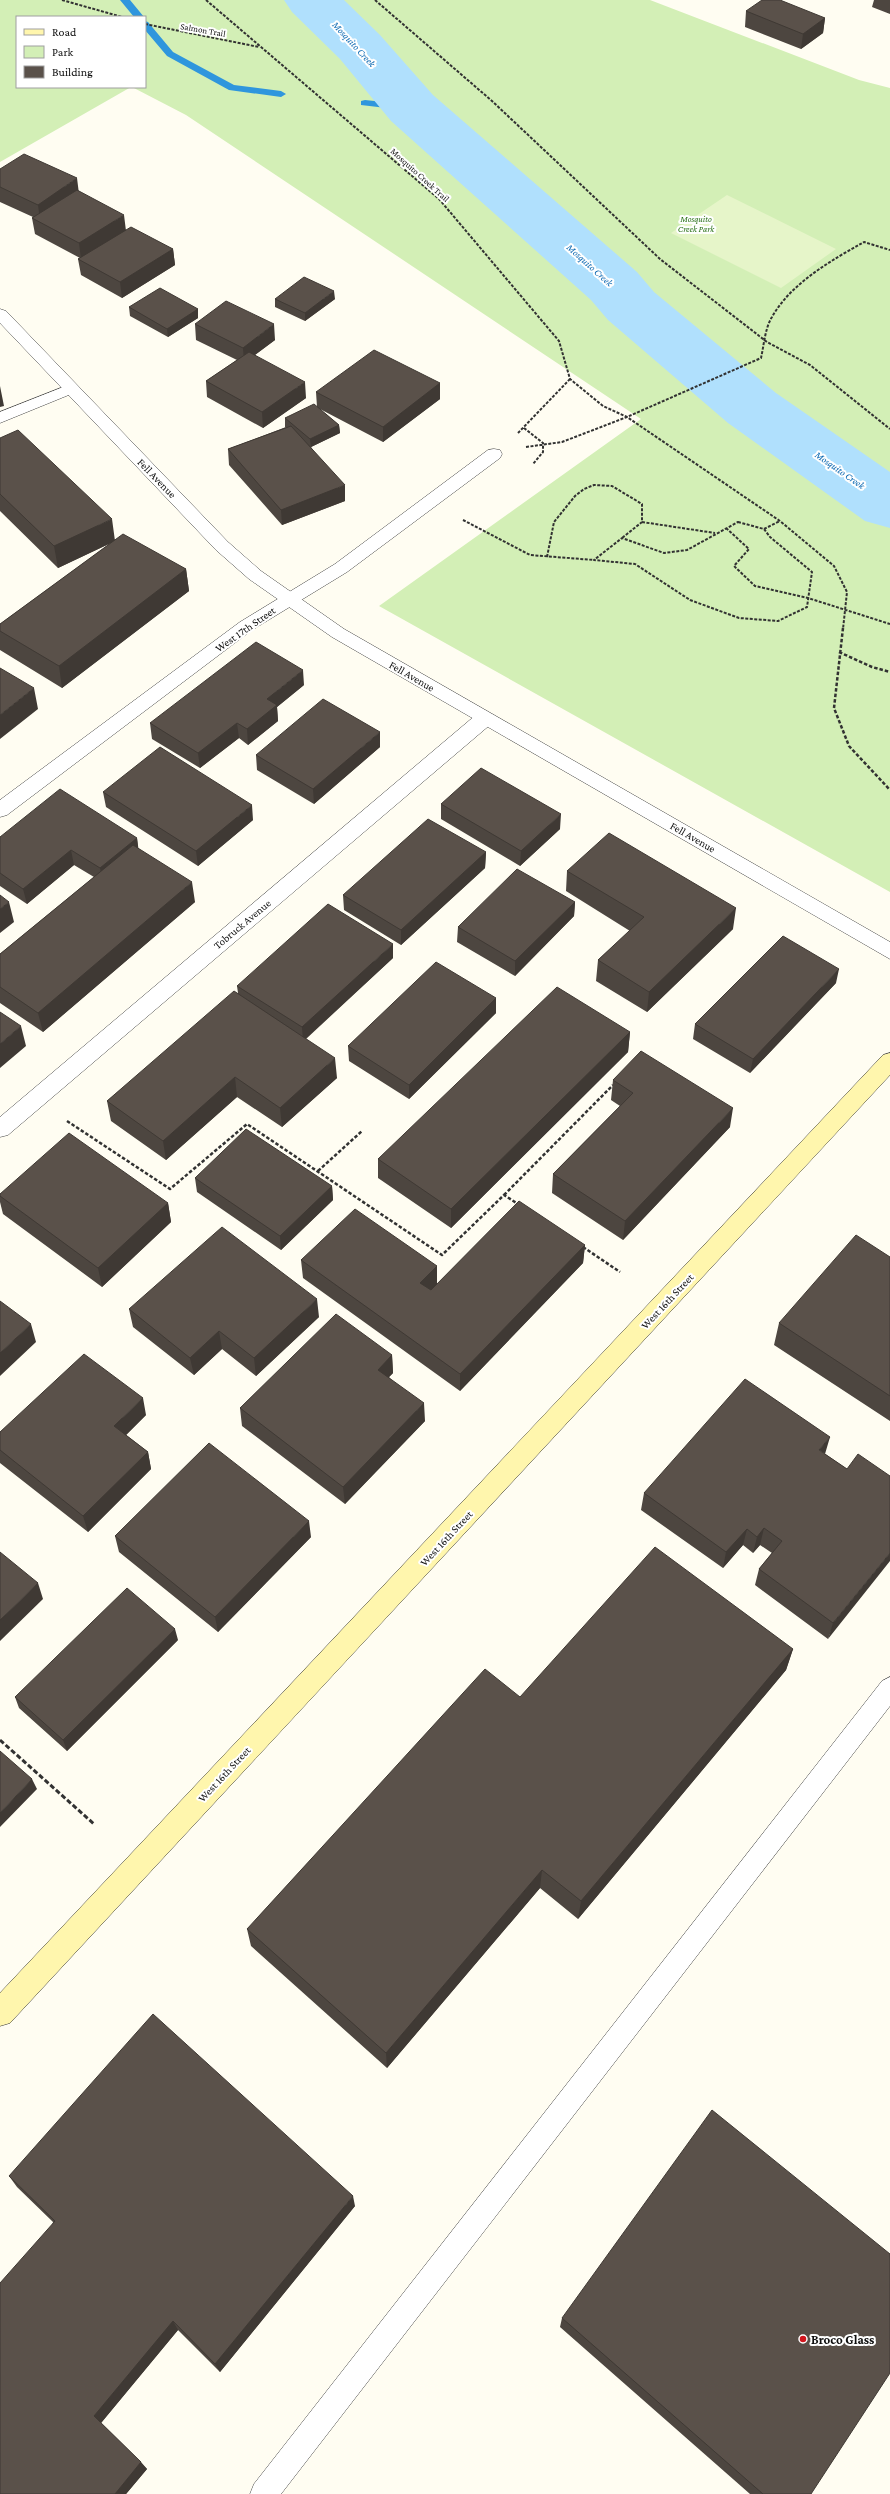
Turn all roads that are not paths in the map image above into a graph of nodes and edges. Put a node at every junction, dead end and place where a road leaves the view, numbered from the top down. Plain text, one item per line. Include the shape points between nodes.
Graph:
1 (0, 314) edge
2 (71, 389) junction
3 (0, 418) edge
4 (494, 454) road end
5 (289, 599) junction
6 (484, 719) junction
7 (0, 810) edge
8 (890, 951) edge
9 (890, 1061) edge
10 (0, 1130) edge
11 (890, 1688) edge
12 (0, 2013) edge
13 (264, 2494) edge

1 - 2 street, Fell Avenue
2 - 3 lane
2 - 5 street, Fell Avenue via 222,546 255,575
4 - 5 street, West 17th Street via 341,568
5 - 6 street, Fell Avenue via 338,633
5 - 7 street, West 17th Street via 246,626
6 - 8 street, Fell Avenue
6 - 10 street, Tobruck Avenue
9 - 12 main road, West 16th Street
11 - 13 lane

